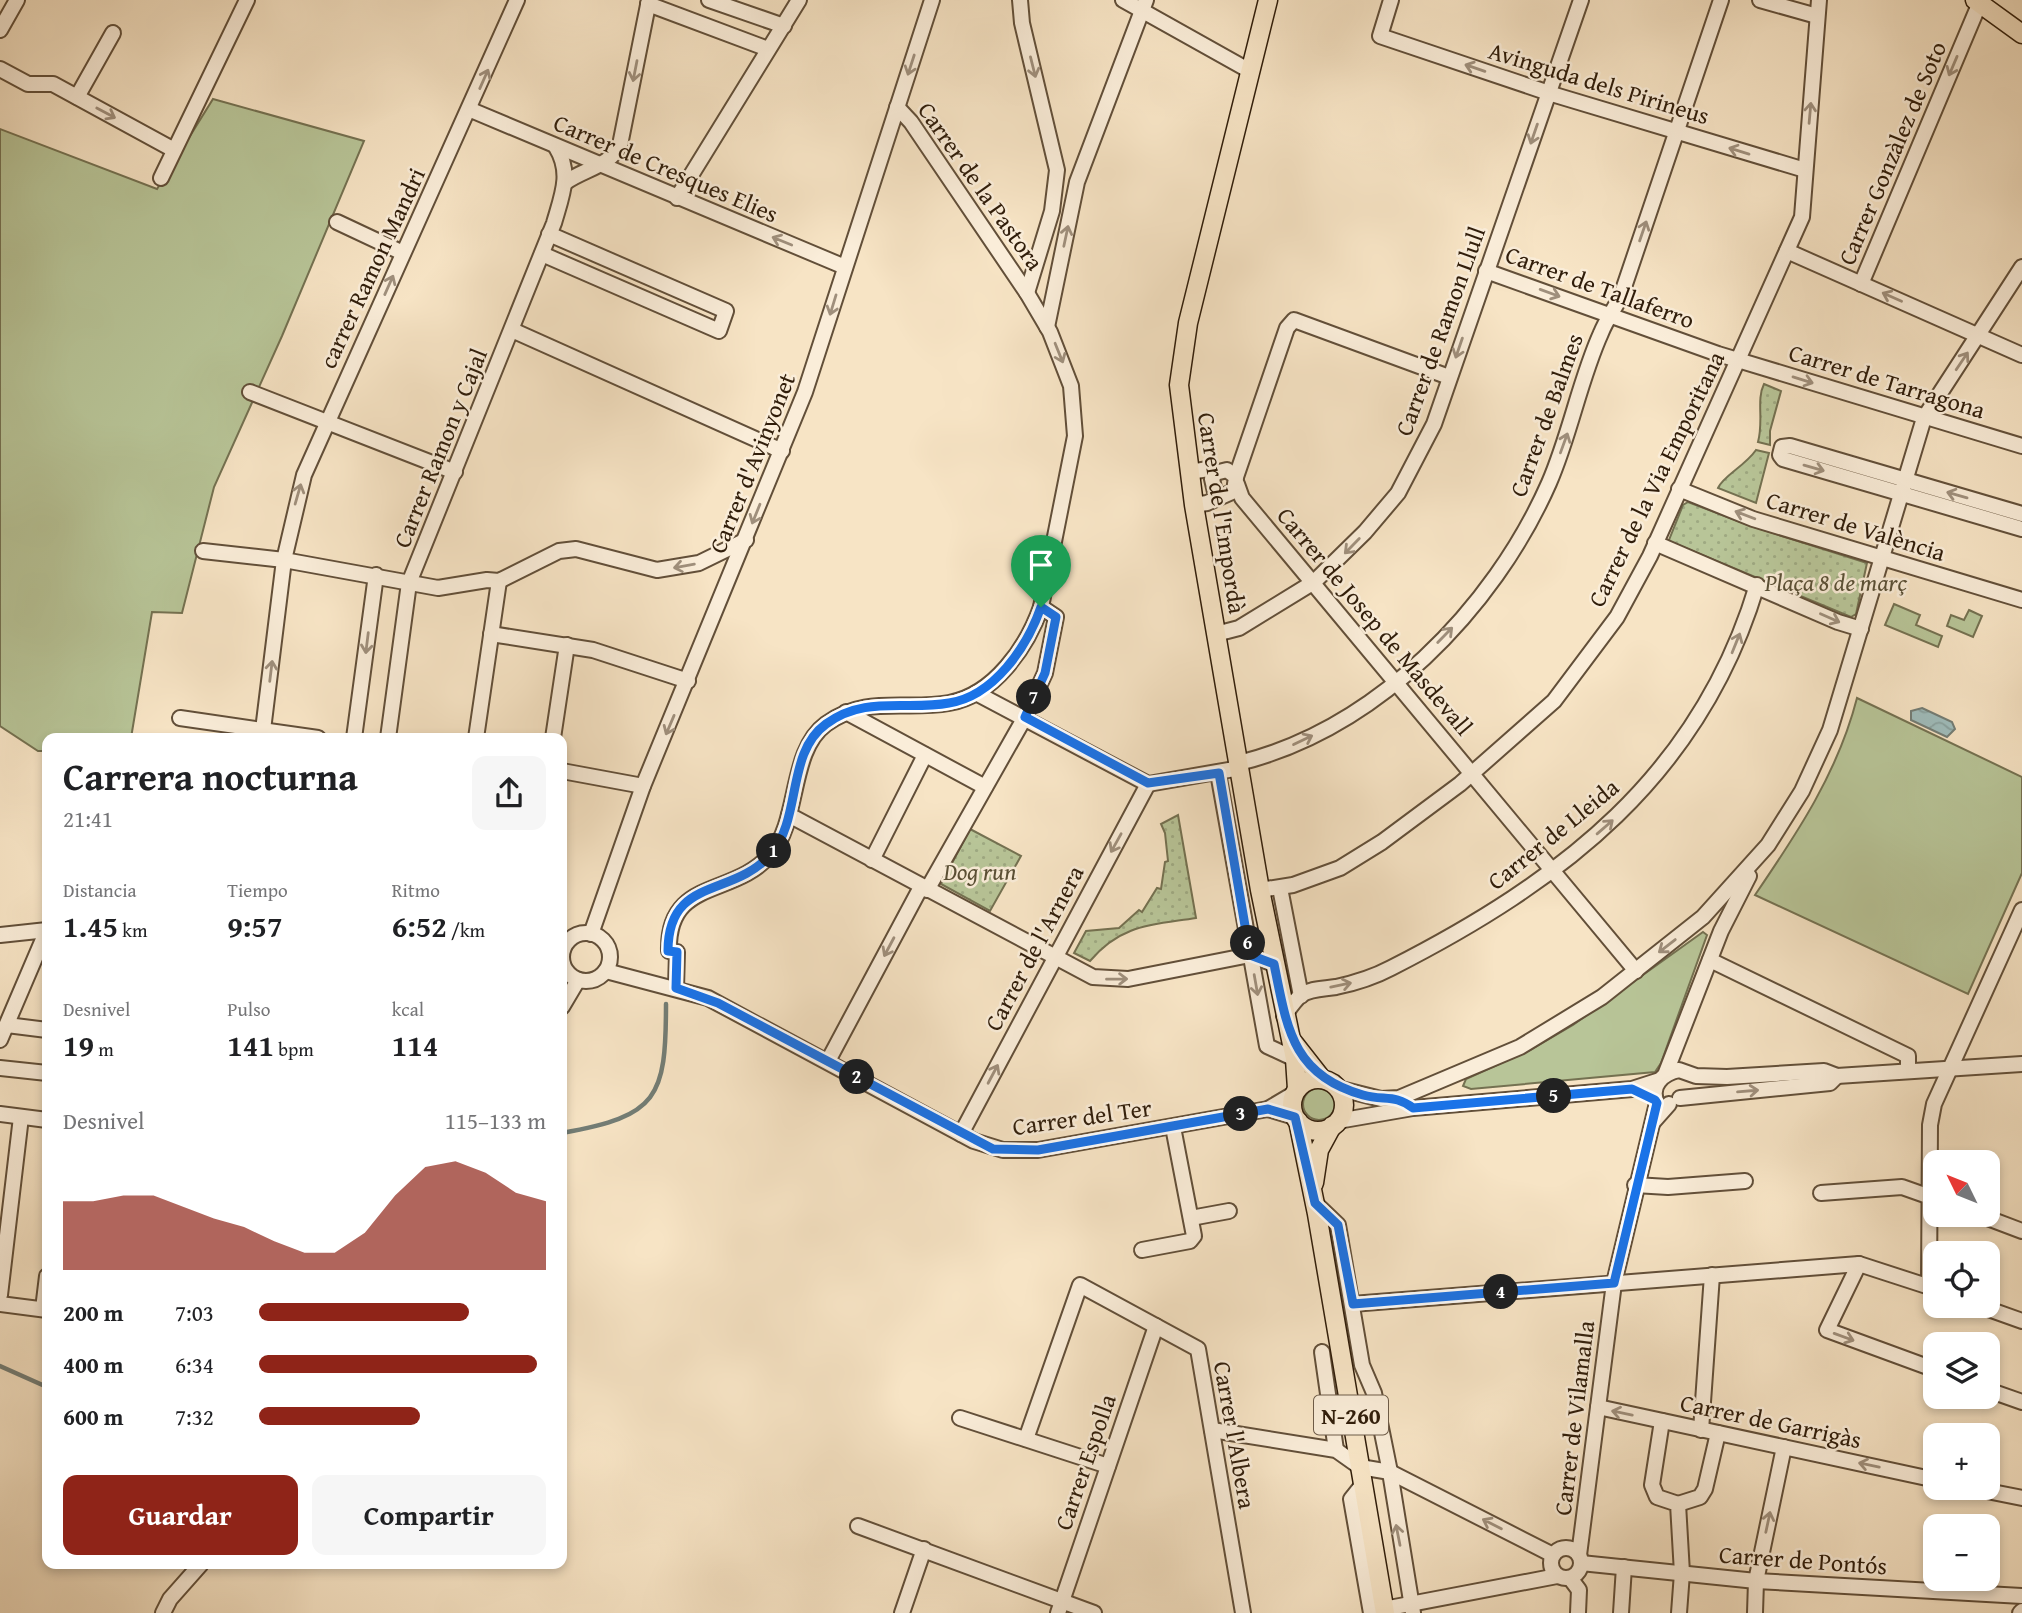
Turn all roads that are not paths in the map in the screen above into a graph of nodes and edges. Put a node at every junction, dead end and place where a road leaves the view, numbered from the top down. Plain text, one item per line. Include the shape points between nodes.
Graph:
1 (17, 0) edge
2 (517, 0) edge
3 (709, 0) edge
4 (799, 0) edge
5 (932, 0) edge
6 (1020, 0) edge
7 (1123, 0) edge
8 (1268, 0) edge
9 (1391, 0) edge
10 (1581, 0) edge
11 (1720, 0) edge
12 (1760, 0) edge
13 (1819, 0) edge
14 (1978, 1) edge
15 (649, 2) edge
16 (242, 4) edge
17 (1144, 5) edge
18 (1817, 16) junction
19 (783, 26) junction
20 (0, 30) edge
21 (113, 33) dead end
22 (2022, 34) edge
23 (768, 49) junction
24 (0, 69) edge
25 (1250, 71) junction
26 (1549, 93) junction
27 (77, 97) junction
28 (897, 107) junction
29 (471, 110) junction
30 (1677, 132) junction
31 (556, 146) junction
32 (174, 150) junction
33 (603, 164) junction
34 (1805, 170) junction
35 (161, 178) dead end
36 (566, 182) junction
37 (677, 198) junction
38 (337, 222) dead end
39 (549, 234) junction
40 (1787, 251) junction
41 (403, 253) junction
42 (542, 254) junction
43 (845, 267) junction
44 (2022, 267) edge
45 (1486, 271) junction
46 (1861, 284) junction
47 (1027, 293) junction
48 (1612, 316) junction
49 (1047, 327) junction
50 (512, 330) junction
51 (1979, 336) junction
52 (2022, 355) edge
53 (1738, 359) junction
54 (1449, 377) junction
55 (250, 392) dead end
56 (1924, 418) junction
57 (328, 421) junction
58 (2022, 446) edge
59 (782, 451) junction
60 (455, 472) junction
61 (1190, 472) junction
62 (1215, 473) junction
63 (1234, 483) junction
64 (1902, 486) junction
65 (1679, 489) junction
66 (1194, 505) junction
67 (2022, 514) edge
68 (2022, 529) edge
69 (746, 540) junction
70 (1655, 543) junction
71 (203, 551) dead end
72 (1880, 558) junction
73 (285, 560) junction
74 (376, 575) junction
75 (499, 581) junction
76 (1314, 582) junction
77 (409, 583) junction
78 (1757, 585) junction
79 (2021, 595) edge
80 (1041, 607) junction
81 (1861, 629) junction
82 (491, 634) junction
83 (1216, 634) junction
84 (567, 645) junction
85 (688, 681) junction
86 (1395, 681) junction
87 (976, 693) junction
88 (846, 712) junction
89 (1025, 717) junction
90 (180, 719) dead end
91 (257, 733) edge
92 (263, 733) edge
93 (355, 733) edge
94 (389, 733) edge
95 (477, 733) edge
96 (554, 733) edge
97 (925, 755) junction
98 (1240, 765) junction
99 (567, 773) edge
100 (1219, 773) junction
101 (1472, 774) junction
102 (578, 776) junction
103 (567, 778) edge
104 (1148, 783) junction
105 (643, 786) junction
106 (985, 788) junction
107 (789, 815) junction
108 (1768, 845) junction
109 (872, 860) junction
110 (1552, 870) junction
111 (924, 888) junction
112 (1280, 888) junction
113 (1261, 890) junction
114 (2022, 910) edge
115 (1703, 917) junction
116 (42, 931) edge
117 (1721, 931) junction
118 (591, 934) junction
119 (0, 935) edge
120 (42, 942) edge
121 (567, 945) edge
122 (1250, 955) junction
123 (1054, 957) junction
124 (1710, 960) junction
125 (1274, 964) junction
126 (606, 971) junction
127 (1636, 971) junction
128 (567, 972) edge
129 (578, 980) junction
130 (676, 988) junction
131 (1301, 996) junction
132 (567, 999) edge
133 (1284, 1016) junction
134 (7, 1025) junction
135 (42, 1029) edge
136 (1289, 1037) junction
137 (0, 1040) edge
138 (1679, 1043) junction
139 (1295, 1059) junction
140 (828, 1061) junction
141 (2022, 1064) edge
142 (0, 1068) edge
143 (1951, 1069) junction
144 (42, 1072) edge
145 (1908, 1072) junction
146 (1461, 1073) junction
147 (1688, 1073) junction
148 (1837, 1076) junction
149 (1662, 1078) junction
150 (1330, 1084) junction
151 (1632, 1089) junction
152 (1296, 1091) junction
153 (1399, 1098) junction
154 (1665, 1101) junction
155 (1469, 1103) junction
156 (1413, 1108) junction
157 (1268, 1109) junction
158 (0, 1114) edge
159 (20, 1116) junction
160 (42, 1119) edge
161 (1296, 1119) junction
162 (1335, 1123) junction
163 (1173, 1127) junction
164 (961, 1134) junction
165 (1931, 1150) edge
166 (1745, 1181) dead end
167 (1635, 1185) junction
168 (1821, 1193) dead end
169 (1923, 1195) edge
170 (1314, 1198) junction
171 (1229, 1211) dead end
172 (1191, 1218) junction
173 (2000, 1223) edge
174 (2022, 1231) edge
175 (1142, 1250) dead end
176 (1859, 1264) junction
177 (1712, 1275) junction
178 (1614, 1283) junction
179 (1923, 1285) edge
180 (0, 1295) edge
181 (0, 1304) edge
182 (1353, 1304) junction
183 (42, 1309) edge
184 (2000, 1313) edge
185 (2022, 1321) edge
186 (1156, 1326) junction
187 (1341, 1356) junction
188 (1923, 1365) edge
189 (2000, 1394) edge
190 (2022, 1402) edge
191 (1598, 1407) junction
192 (960, 1418) dead end
193 (1662, 1421) junction
194 (1212, 1430) junction
195 (1701, 1430) junction
196 (1354, 1433) junction
197 (1718, 1433) junction
198 (1026, 1439) junction
199 (1784, 1447) junction
200 (1336, 1450) junction
201 (1108, 1466) junction
202 (1390, 1472) junction
203 (1361, 1476) junction
204 (1923, 1477) edge
205 (2000, 1494) edge
206 (2022, 1498) edge
207 (1678, 1504) junction
208 (858, 1526) dead end
209 (924, 1549) junction
210 (1553, 1555) junction
211 (1580, 1559) junction
212 (1624, 1567) junction
213 (197, 1569) edge
214 (1682, 1573) junction
215 (1564, 1577) junction
216 (1756, 1581) junction
217 (2022, 1596) edge
218 (1060, 1607) edge
219 (1412, 1607) edge
220 (1380, 1612) edge
221 (163, 1613) edge
222 (902, 1613) edge
223 (1094, 1613) edge
224 (1243, 1613) edge
225 (1578, 1613) edge
226 (1620, 1613) edge
227 (1679, 1613) edge
228 (1755, 1613) edge

1 - 20 street
29 -> 2 street, carrer Ramon Mandri
3 - 19 street
4 - 19 street
5 -> 28 street, Carrer d'Avinyonet
6 -> 47 street via 1057,170 1052,211
7 - 17 street
8 - 25 main road, Carrer de l'Empordà / N-260
26 -> 9 street, Avinguda dels Pirineus via 1380,36
10 - 26 street, Carrer de Ramon Llull
11 - 30 street, Carrer de Balmes
12 - 18 street
13 - 18 street, Carrer de la Via Emporitana
14 - 22 main road
14 -> 46 street, Carrer Gonzàlez de Soto
15 - 23 street
15 -> 33 street via 620,145
16 - 32 street
17 - 25 street
49 -> 17 street via 1077,182
34 -> 18 street, Carrer de la Via Emporitana
19 - 23 street
21 - 27 street
23 - 37 street
24 - 27 street via 27,84 53,84
25 - 61 main road, Carrer de l'Empordà / N-260 via 1181,362 1180,404
26 - 30 street, Avinguda dels Pirineus
26 -> 45 street, Carrer de Ramon Llull
27 -> 32 street
28 - 43 street, Carrer d'Avinyonet
28 - 47 street, Carrer de la Pastora
29 - 31 street, Carrer de Cresques Elies
29 - 41 street, carrer Ramon Mandri
34 -> 30 street, Avinguda dels Pirineus
48 -> 30 street, Carrer de Balmes
31 - 33 street, Carrer de Cresques Elies
31 - 36 street via 564,160
32 - 35 street
33 - 36 street
33 - 37 street, Carrer de Cresques Elies
34 - 40 street, Carrer de la Via Emporitana via 1802,217
36 - 39 street, Carrer Ramon y Cajal
43 -> 37 street, Carrer de Cresques Elies
38 - 41 street
39 - 42 street, Carrer Ramon y Cajal
39 - 42 street via 726,311 719,331
40 - 46 street
40 - 53 street, Carrer de la Via Emporitana
57 -> 41 street, carrer Ramon Mandri
42 - 50 street, Carrer Ramon y Cajal
43 -> 59 street, Carrer d'Avinyonet
44 - 51 street
45 -> 48 street, Carrer de Tallaferro
45 -> 54 street, Carrer de Ramon Llull
51 -> 46 street
47 - 49 street, Carrer de la Pastora
48 - 53 street, Carrer de Tallaferro
86 -> 48 street, Carrer de Balmes via 1467,613 1530,520 1562,451 1601,331
49 -> 80 street, Carrer de la Pastora via 1072,386 1076,436
50 - 59 street
50 - 60 street, Carrer Ramon y Cajal
51 - 52 street
56 -> 51 street
53 -> 56 street, Carrer de Tarragona
53 - 65 street, Carrer de la Via Emporitana
54 - 63 street via 1294,320 1287,328
54 -> 76 street, Carrer de Ramon Llull via 1434,424 1398,493
55 - 57 street
56 - 58 street, Carrer de Tarragona
56 - 64 street
57 - 60 street
73 -> 57 street, carrer Ramon Mandri via 304,475
59 -> 69 street, Carrer d'Avinyonet
60 - 77 street, Carrer Ramon y Cajal
61 - 62 street via 1208,469
61 - 66 main road, Carrer de l'Empordà / N-260
62 - 63 street via 1227,470
62 - 63 street via 1212,486
63 - 66 street via 1207,503
63 - 76 street, Carrer de Josep de Masdevall
64 -> 64 street via 1790,446 1782,447 1783,459
67 -> 64 street
64 - 68 street
64 - 72 street
65 - 70 street, Carrer de la Via Emporitana
72 -> 65 street, Carrer de València via 1754,519
66 - 83 main road, Carrer de l'Empordà / N-260
69 -> 75 street via 699,563 657,570 576,549 559,551
69 - 85 street, Carrer d'Avinyonet
70 - 78 street
70 - 101 street, Carrer de la Via Emporitana via 1617,617 1585,663 1554,701
71 - 73 street
72 - 79 street, Carrer de València
72 - 81 street
73 - 74 street
92 -> 73 street, carrer Ramon Mandri
74 - 77 street
74 -> 93 street, Carrer Ramon y Cajal
75 - 77 street via 438,588
75 - 82 street
76 - 83 street, Carrer de Ramon Llull via 1239,628
76 - 86 street, Carrer de Josep de Masdevall
77 - 94 street, Carrer Ramon y Cajal
78 -> 81 street
110 -> 78 street, Carrer de Lleida via 1610,823 1654,779 1695,724 1727,665
80 - 87 street, Carrer de la Pastora via 1031,634 1014,659
80 - 89 street via 1056,617 1045,673
81 - 108 street via 1830,730 1802,791
82 - 84 street
82 - 95 street
83 - 98 main road, Carrer de l'Empordà / N-260
84 - 85 street
84 - 96 street
85 -> 105 street, Carrer d'Avinyonet
98 -> 86 street, Carrer de Balmes via 1317,734
86 - 101 street, Carrer de Josep de Masdevall
87 - 88 street via 949,703 866,705
87 - 89 street
88 - 97 street
88 - 107 street via 824,725 809,745
89 - 104 street
89 - 106 street
90 - 91 street
97 - 106 street
97 - 109 street
98 - 100 street, Carrer de Balmes
98 - 113 main road, Carrer de l'Empordà / N-260
99 - 102 street
100 - 104 street, Carrer de Balmes
100 - 122 street
101 - 110 street, Carrer de Josep de Masdevall
101 - 112 street, Carrer de la Via Emporitana via 1350,862
102 - 103 street
102 - 105 street
104 -> 123 street, Carrer de l'Arnera
105 - 118 street, Carrer d'Avinyonet
106 - 111 street
107 - 109 street
107 - 130 street via 774,851 756,870 700,892 678,910 668,944 668,951 677,952
108 - 115 street
108 - 117 street
109 - 111 street
110 - 127 street, Carrer de Josep de Masdevall
131 -> 110 street, Carrer de Lleida via 1360,981 1397,965 1475,923
111 - 123 street
111 -> 140 street
112 - 113 street, Carrer de la Via Emporitana
112 - 131 street
113 - 125 main road, Carrer de l'Empordà / N-260
114 - 143 street
115 - 117 street
115 -> 127 street
116 - 119 street
117 - 124 street
118 - 121 street via 577,935
118 - 126 street via 608,948
120 - 134 street
123 -> 122 street via 1093,977 1110,980
122 - 125 street
122 -> 139 street via 1266,1046
164 -> 123 street, Carrer de l'Arnera
124 - 138 street
124 - 145 street via 1908,1056
125 - 133 main road, Carrer de l'Empordà / N-260
126 - 129 street via 594,980
126 - 130 street, Carrer del Ter
127 - 146 street via 1550,1030
128 - 129 street
129 - 132 street
130 - 140 street, Carrer del Ter via 708,998
131 - 133 street
133 - 136 main road, Carrer de l'Empordà / N-260
134 - 135 street
134 - 137 street
136 - 139 main road, Carrer de l'Empordà / N-260
136 - 150 main road, Carrer de l'Empordà / N-260
138 - 147 street
138 - 149 street
139 - 152 main road, Carrer de l'Empordà / N-260
140 - 164 street, Carrer del Ter
141 - 143 street
142 - 144 street
143 - 145 street
143 - 165 street via 1934,1104
145 - 148 street
146 - 153 street
146 - 155 street via 1453,1084 1455,1092
147 - 148 street via 1737,1077 1824,1070
147 - 149 street via 1676,1070
147 - 154 street via 1690,1084
154 -> 148 street via 1830,1083
149 - 151 street
149 - 154 street via 1654,1089
150 - 152 main road via 1307,1082
150 - 153 street via 1381,1098
150 - 162 main road, N-260 via 1343,1104
151 - 154 street
151 - 155 street
152 - 157 street
152 - 161 main road, N-260 via 1292,1105
153 - 156 street
154 - 167 street, Carrer de Vilamalla via 1652,1123
155 - 156 street
156 - 162 street
157 - 161 street
157 - 163 street, Carrer del Ter
158 - 159 street
159 - 160 street
159 - 180 street
161 - 162 main road via 1316,1130
161 - 170 main road, N-260
162 - 170 main road, N-260 via 1318,1156
163 - 164 street, Carrer del Ter via 1026,1151 993,1149
163 - 172 street
166 - 167 street
167 - 178 street, Carrer de Vilamalla
168 - 169 street via 1902,1187
170 - 182 street via 1338,1225
170 - 187 main road, N-260
171 - 172 street
172 - 175 street via 1194,1236 1190,1241
173 - 174 street
176 - 177 street
176 - 179 street
176 -> 188 street via 1827,1330
177 - 178 street
177 - 195 street
178 - 182 street
178 - 191 street, Carrer de Vilamalla
181 - 183 street
182 - 202 street via 1362,1365 1374,1393
184 - 185 street
186 - 194 street, Carrer l'Albera via 1198,1349
186 - 198 street, Carrer l'Albera via 1080,1285
186 - 201 street, Carrer Espolla
187 - 196 main road, N-260
187 - 200 street via 1323,1359
189 - 190 street
193 -> 191 street, Carrer de Garrigàs
191 - 211 street, Carrer de Vilamalla
192 - 198 street
193 - 195 street, Carrer de Garrigàs
193 - 207 street via 1652,1485 1657,1497
194 - 200 street
194 - 224 street, Carrer l'Albera
195 - 197 street, Carrer de Garrigàs
196 - 200 street
196 - 203 main road, N-260
197 - 199 street, Carrer de Garrigàs
197 - 207 street via 1706,1489 1700,1497
198 - 201 street
204 -> 199 street, Carrer de Garrigàs
216 -> 199 street
200 - 203 street
201 - 218 street, Carrer Espolla
202 - 203 street
210 -> 202 street
219 -> 202 street
203 - 220 main road, N-260
205 - 206 street
207 - 214 street
208 - 209 street
209 - 218 street
209 - 222 street
210 - 211 street via 1561,1548 1571,1549
210 - 215 street via 1552,1570
211 - 212 street, Carrer de Pontós
211 - 215 street via 1578,1573
212 - 214 street, Carrer de Pontós
212 - 226 street
213 - 221 street
214 - 216 street, Carrer de Pontós
214 - 227 street
215 - 219 street
215 - 225 street via 1578,1590
216 - 217 street, Carrer de Pontós
216 - 228 street
218 - 223 street
219 - 220 street

